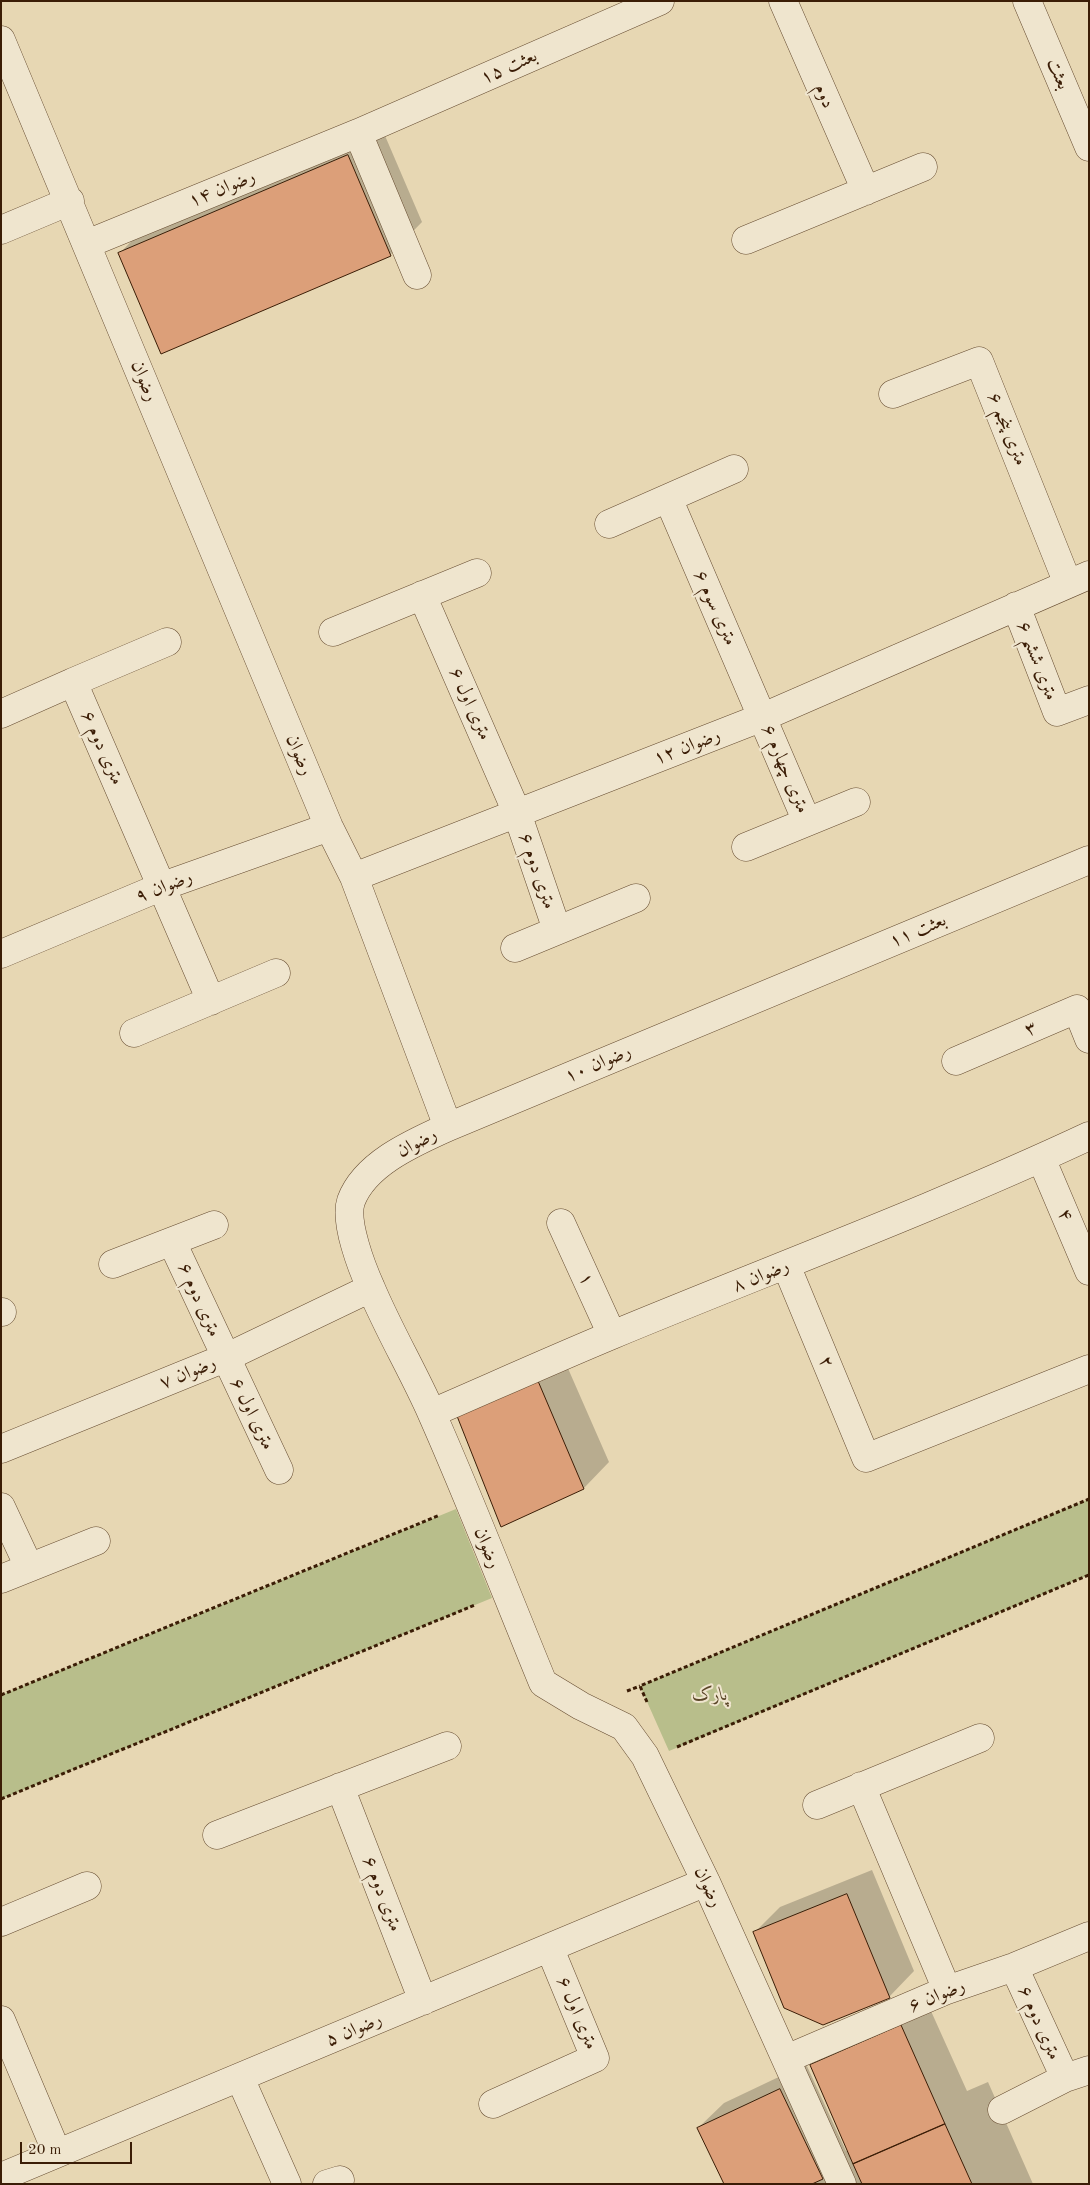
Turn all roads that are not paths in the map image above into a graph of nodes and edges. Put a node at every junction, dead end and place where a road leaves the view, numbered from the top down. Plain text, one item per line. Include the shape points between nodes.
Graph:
1 (660, 1) edge
2 (783, 1) edge
3 (1027, 1) edge
4 (1, 40) edge
5 (358, 133) junction
6 (1089, 147) edge
7 (923, 167) dead end
8 (866, 191) junction
9 (70, 201) junction
10 (1, 230) edge
11 (746, 240) dead end
12 (87, 244) junction
13 (417, 275) dead end
14 (893, 394) dead end
15 (734, 469) dead end
16 (668, 498) junction
17 (609, 524) dead end
18 (477, 573) dead end
19 (1079, 579) edge
20 (422, 595) junction
21 (1016, 606) junction
22 (333, 632) dead end
23 (166, 642) dead end
24 (73, 682) junction
25 (1089, 700) edge
26 (1, 714) edge
27 (763, 717) junction
28 (856, 802) dead end
29 (517, 813) junction
30 (807, 822) junction
31 (329, 827) junction
32 (746, 847) dead end
33 (1089, 860) edge
34 (354, 877) junction
35 (163, 886) junction
36 (636, 898) dead end
37 (557, 930) junction
38 (515, 948) dead end
39 (1, 954) edge
40 (276, 973) dead end
41 (211, 1001) junction
42 (748, 1002) joint
43 (134, 1033) dead end
44 (1089, 1039) edge
45 (956, 1062) dead end
46 (448, 1126) junction
47 (1089, 1136) edge
48 (1041, 1158) junction
49 (560, 1223) dead end
50 (214, 1225) dead end
51 (172, 1242) junction
52 (113, 1264) dead end
53 (786, 1266) junction
54 (1089, 1272) edge
55 (371, 1288) junction
56 (612, 1335) junction
57 (225, 1358) junction
58 (1089, 1369) edge
59 (432, 1413) junction
60 (1, 1449) edge
61 (279, 1470) dead end
62 (1, 1507) edge
63 (96, 1541) dead end
64 (29, 1567) junction
65 (1, 1579) edge
66 (980, 1738) dead end
67 (446, 1746) dead end
68 (861, 1786) junction
69 (340, 1787) junction
70 (817, 1805) dead end
71 (217, 1835) dead end
72 (706, 1882) junction
73 (87, 1886) dead end
74 (1, 1922) edge
75 (1089, 1936) edge
76 (550, 1949) junction
77 (1014, 1967) junction
78 (947, 1990) junction
79 (423, 2002) junction
80 (1, 2020) edge
81 (786, 2059) junction
82 (1077, 2074) edge
83 (240, 2078) junction
84 (493, 2104) dead end
85 (1002, 2110) dead end
86 (57, 2153) junction
87 (1, 2177) edge
88 (287, 2184) edge
89 (842, 2184) edge

1 - 5 street, بعثت ۱۵
2 - 8 street, دوم
3 - 6 street, بعثت
4 - 9 street, رضوان
5 - 12 street, رضوان ۱۴
5 - 13 street
7 - 8 street
8 - 11 street
9 - 10 street
9 - 12 street, رضوان
12 - 31 street, رضوان
14 - 19 street, ۶ متری پنجم via 980,361
15 - 16 street
16 - 17 street
16 - 27 street, ۶ متری سوم
18 - 20 street
19 - 21 street, رضوان ۱۲
20 - 22 street
20 - 29 street, ۶ متری اول
21 - 25 street, ۶ متری ششم via 1057,712
21 - 27 street, رضوان ۱۲
23 - 24 street
24 - 26 street
24 - 35 street, ۶ متری دوم
27 - 29 street, رضوان ۱۲
27 - 30 street, ۶ متری چهارم
28 - 30 street
29 - 34 street, رضوان ۱۲
29 - 37 street, ۶ متری دوم
30 - 32 street
31 - 34 street, رضوان
31 - 35 street, رضوان ۹
33 - 42 street, بعثت ۱۱
34 - 46 street, رضوان
35 - 39 street, رضوان ۹
35 - 41 street
36 - 37 street
37 - 38 street
40 - 41 street
41 - 43 street
42 - 46 street, رضوان ۱۰
44 - 45 street, ۳ via 1077,1010
46 - 55 street, رضوان via 406,1146 381,1164 351,1201 350,1226
47 - 48 street, رضوان ۸
48 - 53 street, رضوان ۸
48 - 54 street, ۴
49 - 56 street, ۱
50 - 51 street
51 - 52 street
51 - 57 street, ۶ متری دوم
53 - 56 street, رضوان ۸
53 - 58 street, ۲ via 866,1458
55 - 57 street, رضوان ۷
55 - 59 street, رضوان
56 - 59 street, رضوان ۸
57 - 60 street, رضوان ۷
57 - 61 street, ۶ متری اول
59 - 72 street, رضوان via 542,1683 624,1727 645,1756
62 - 64 street
63 - 64 street
64 - 65 street
66 - 68 street
67 - 69 street
68 - 70 street
68 - 78 street
69 - 71 street
69 - 79 street, ۶ متری دوم
72 - 76 street, رضوان ۵
72 - 81 street, رضوان
73 - 74 street
75 - 77 street, رضوان ۶
76 - 79 street, رضوان ۵
76 - 84 street, ۶ متری اول via 595,2058
77 - 78 street, رضوان ۶
77 - 82 street, ۶ متری دوم
78 - 81 street, رضوان ۶
79 - 83 street, رضوان ۵
80 - 86 street
81 - 89 street, رضوان
82 - 85 street
83 - 86 street, رضوان ۵
83 - 88 street
86 - 87 street, رضوان ۵

